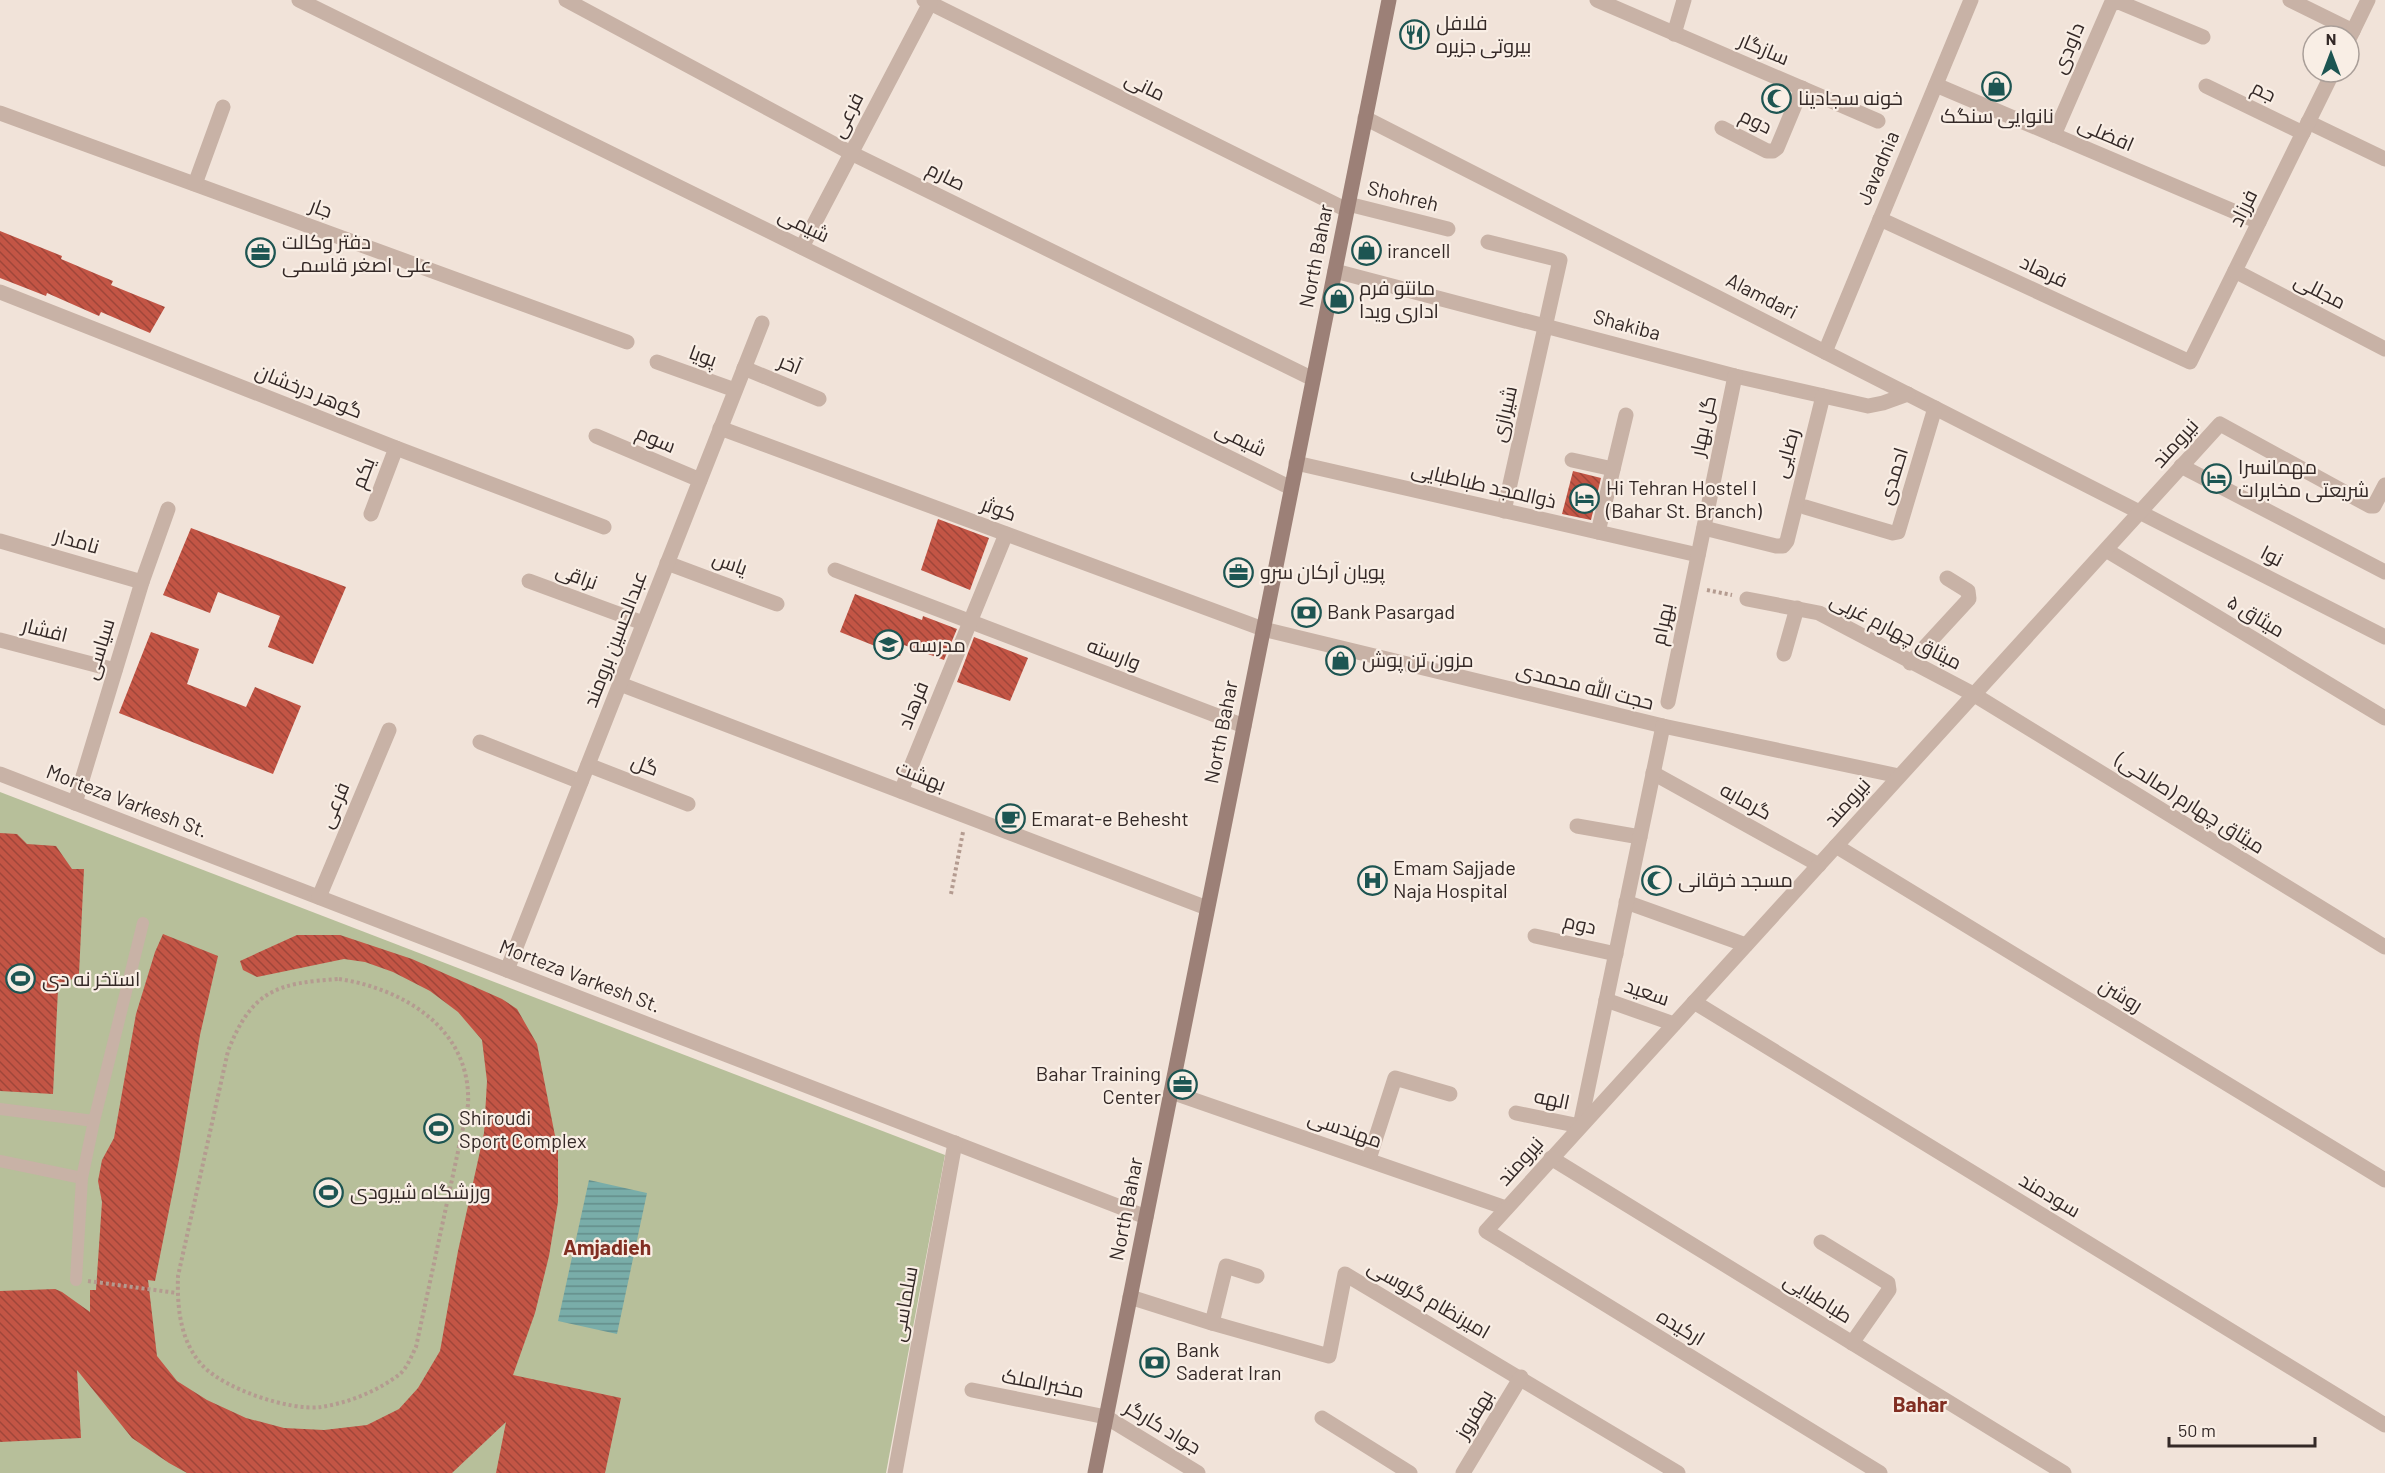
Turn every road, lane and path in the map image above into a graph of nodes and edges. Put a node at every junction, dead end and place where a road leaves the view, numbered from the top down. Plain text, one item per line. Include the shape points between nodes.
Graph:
1 (299, 0) edge
2 (566, 0) edge
3 (1389, 0) edge
4 (1597, 0) edge
5 (1684, 0) edge
6 (1971, 0) edge
7 (2290, 0) edge
8 (2368, 0) edge
9 (927, 1) edge
10 (2332, 24) edge
11 (2356, 24) edge
12 (1674, 34) junction
13 (2203, 37) dead end
14 (2327, 84) edge
15 (1936, 85) junction
16 (2206, 86) dead end
17 (1802, 88) junction
18 (223, 107) dead end
19 (0, 112) edge
20 (1365, 118) junction
21 (1878, 121) dead end
22 (1722, 128) dead end
23 (2306, 128) junction
24 (2054, 135) junction
25 (851, 153) junction
26 (2385, 159) edge
27 (195, 184) junction
28 (1348, 207) junction
29 (1880, 219) junction
30 (2259, 222) junction
31 (1448, 229) dead end
32 (1488, 242) dead end
33 (802, 247) junction
34 (1335, 271) junction
35 (2235, 271) junction
36 (0, 291) edge
37 (762, 323) dead end
38 (1545, 326) junction
39 (627, 342) dead end
40 (2385, 349) edge
41 (1825, 352) junction
42 (657, 362) dead end
43 (2190, 362) joint
44 (744, 368) junction
45 (1735, 376) junction
46 (1313, 380) junction
47 (735, 390) junction
48 (1908, 394) junction
49 (1824, 396) junction
50 (819, 399) dead end
51 (1935, 408) junction
52 (1626, 415) dead end
53 (720, 428) junction
54 (596, 436) dead end
55 (396, 448) junction
56 (1572, 460) dead end
57 (1296, 463) junction
58 (2181, 466) junction
59 (1613, 469) junction
60 (700, 480) junction
61 (2385, 485) edge
62 (1291, 488) junction
63 (1805, 507) dead end
64 (168, 509) dead end
65 (1504, 511) junction
66 (2140, 512) junction
67 (371, 514) dead end
68 (604, 527) dead end
69 (1704, 528) junction
70 (1598, 532) junction
71 (1006, 534) junction
72 (0, 541) edge
73 (2106, 550) junction
74 (1698, 555) junction
75 (667, 563) junction
76 (835, 570) dead end
77 (2385, 572) edge
78 (1947, 578) dead end
79 (529, 581) dead end
80 (142, 582) junction
81 (1692, 587) junction
82 (1747, 599) joint
83 (777, 603) dead end
84 (1797, 608) junction
85 (970, 622) junction
86 (644, 624) junction
87 (1263, 629) junction
88 (2385, 637) edge
89 (0, 640) edge
90 (1784, 654) dead end
91 (1910, 663) junction
92 (115, 670) junction
93 (620, 684) junction
94 (1973, 694) junction
95 (1668, 702) dead end
96 (2385, 718) edge
97 (1244, 726) junction
98 (1663, 726) junction
99 (389, 730) dead end
100 (480, 742) dead end
101 (588, 765) junction
102 (1653, 773) junction
103 (0, 774) edge
104 (1899, 776) junction
105 (581, 782) junction
106 (901, 791) junction
107 (75, 803) junction
108 (688, 804) dead end
109 (967, 816) junction
110 (1577, 826) dead end
111 (1640, 837) junction
112 (1836, 846) junction
113 (1818, 865) junction
114 (951, 894) dead end
115 (319, 897) junction
116 (1626, 902) junction
117 (1208, 908) junction
118 (143, 923) dead end
119 (1534, 936) dead end
120 (1746, 945) junction
121 (2385, 947) edge
122 (1616, 954) junction
123 (507, 970) junction
124 (1606, 1000) junction
125 (1694, 1002) junction
126 (1674, 1024) junction
127 (1171, 1092) junction
128 (1450, 1094) dead end
129 (0, 1109) edge
130 (1516, 1113) dead end
131 (94, 1121) junction
132 (1580, 1126) junction
133 (955, 1143) junction
134 (1551, 1158) junction
135 (1370, 1159) junction
136 (0, 1161) edge
137 (82, 1178) junction
138 (2385, 1179) edge
139 (1506, 1208) junction
140 (1146, 1217) junction
141 (1821, 1242) dead end
142 (1257, 1276) dead end
143 (76, 1280) joint
144 (177, 1293) junction
145 (1130, 1297) junction
146 (1212, 1323) junction
147 (1852, 1343) junction
148 (1521, 1377) junction
149 (972, 1390) dead end
150 (1106, 1417) junction
151 (1322, 1418) dead end
152 (2385, 1425) edge
153 (895, 1473) edge
154 (1095, 1473) edge
155 (1198, 1473) edge
156 (1410, 1473) edge
157 (1463, 1473) edge
158 (1678, 1473) edge
159 (1880, 1473) edge
160 (2064, 1473) edge

1 - 33 street, شیمی
2 - 25 street, صارم
3 - 20 main road, North Bahar
4 - 12 street, سازگار
5 - 12 street
6 - 15 street, Javadnia
7 - 10 street
8 - 11 street
9 - 25 street, فرعی
9 - 28 street, مانی
12 - 17 street, سازگار
13 - 24 street, داودی via 2119,2 2111,4
14 - 23 street, فرزاد
15 - 24 street, افضلی
15 - 29 street, Javadnia
16 - 23 street, جم
17 - 21 street, سازگار
17 - 22 street, دوم via 1773,151
18 - 27 street
19 - 27 street, جار
20 - 28 main road, North Bahar
20 - 41 street, Alamdari
23 - 26 street, جم
23 - 30 street, فرزاد
24 - 30 street, افضلی
25 - 33 street, فرعی
25 - 46 street, صارم
27 - 39 street, جار
28 - 31 street, Shohreh
28 - 34 main road, North Bahar
29 - 41 street, Javadnia
29 - 43 street, فرهاد
30 - 35 street, فرزاد
32 - 38 street, شیرازی via 1560,260
33 - 62 street, شیمی
34 - 38 street, Shakiba
34 - 46 main road, North Bahar
35 - 40 street, مجللی
35 - 43 street, فرزاد
36 - 55 street, گوهر درخشان
37 - 44 street, عبدالحسین برومند
38 - 45 street, Shakiba
38 - 65 street, شیرازی
41 - 48 street, Alamdari
42 - 47 street, پویا
44 - 47 street, عبدالحسین برومند
44 - 50 street, آخر
45 - 49 street, Shakiba
45 - 69 street, گل بهار
46 - 57 main road, North Bahar
47 - 53 street, عبدالحسین برومند
48 - 49 street, Shakiba via 1868,406
48 - 51 street, Alamdari
49 - 69 street, رضایی via 1783,546
51 - 63 street, احمدی via 1898,532
51 - 66 street, Alamdari
52 - 59 street
53 - 60 street, عبدالحسین برومند
53 - 71 street, کوثر
54 - 60 street, سوم
55 - 67 street, یکم
55 - 68 street, گوهر درخشان
56 - 59 street
57 - 62 main road, North Bahar
57 - 65 street, ذوالمجد طباطبایی
58 - 61 street, نیرومند via 2220,424 2370,506 2374,506
58 - 66 street, نیرومند
58 - 77 street
59 - 70 street
60 - 75 street, عبدالحسین برومند
62 - 87 main road, North Bahar
64 - 80 street, سیاسی
65 - 70 street, ذوالمجد طباطبایی
66 - 73 street, نیرومند
66 - 88 street, نوا
69 - 74 street, گل بهار
70 - 74 street, ذوالمجد طباطبایی
71 - 85 street, فرهاد
71 - 87 street, کوثر
72 - 80 street, نامدار
73 - 94 street, نیرومند
73 - 96 street, میثاق ۵
74 - 81 street, بهرام
75 - 83 street, یاس
75 - 86 street, عبدالحسین برومند
76 - 85 street, وارسته
78 - 91 street via 1968,591 1969,599
79 - 86 street, نراقی
80 - 92 street, سیاسی
81 - 82 path
81 - 95 street, بهرام
82 - 84 street, میثاق چهارم غربی
84 - 90 street
84 - 91 street, میثاق چهارم غربی via 1819,613
85 - 97 street, وارسته
85 - 106 street, فرهاد
86 - 93 street, عبدالحسین برومند
87 - 97 main road, North Bahar
87 - 98 street, حجت الله محمدی
89 - 92 street, افشار
91 - 94 street, میثاق چهارم غربی
92 - 107 street, سیاسی
93 - 101 street, عبدالحسین برومند
93 - 106 street, بهشت
94 - 104 street, نیرومند
94 - 121 street, میثاق چهارم (صالحی)
97 - 117 main road, North Bahar
98 - 102 street
98 - 104 street, حجت الله محمدی
99 - 115 street, فرعی
100 - 105 street
101 - 105 street, عبدالحسین برومند
101 - 108 street, گل
102 - 111 street
102 - 113 street, گرمابه
103 - 107 street, Morteza Varkesh St.
104 - 112 street, نیرومند
105 - 123 street, عبدالحسین برومند
106 - 109 street, بهشت
107 - 115 street, Morteza Varkesh St.
109 - 114 path
109 - 117 street, بهشت
110 - 111 street
111 - 116 street
112 - 113 street, نیرومند
112 - 138 street, روشن
113 - 120 street, نیرومند
115 - 123 street, Morteza Varkesh St.
116 - 120 street
116 - 122 street
117 - 127 main road, North Bahar
118 - 131 lane
119 - 122 street, دوم
120 - 125 street, نیرومند
122 - 124 street
123 - 133 street, Morteza Varkesh St.
124 - 126 street, سعید
124 - 132 street
125 - 126 street, نیرومند
125 - 152 street, سودمند
126 - 132 street, نیرومند
127 - 135 street, مهندسی
127 - 140 main road, North Bahar
128 - 135 street via 1395,1078
129 - 131 lane
130 - 132 street, الهه
131 - 137 lane
132 - 134 street, نیرومند
133 - 140 street, Morteza Varkesh St.
133 - 153 street, سلماسی
134 - 139 street, نیرومند
134 - 147 street, طباطبایی
135 - 139 street, مهندسی
136 - 137 lane
137 - 143 lane
139 - 159 street, ارکیده via 1486,1231
140 - 145 main road, North Bahar
141 - 147 street via 1888,1283 1889,1290
142 - 146 street via 1226,1266
143 - 144 path
144 - 144 path via 184,1336 202,1366 228,1384 259,1397 318,1407 348,1401 402,1372 416,1347 468,1105 469,1085 458,1052 431,1018 383,990 339,979 289,984 265,994 249,1008 228,1051
145 - 146 street, امیرنظام گروسی
145 - 150 main road, North Bahar
146 - 148 street, امیرنظام گروسی via 1329,1356 1345,1274
147 - 160 street, طباطبایی
148 - 157 street, بهفروز
148 - 158 street, امیرنظام گروسی
149 - 150 street, مخبرالملک
150 - 154 main road, North Bahar
150 - 155 street, جواد کارگر
151 - 156 street

